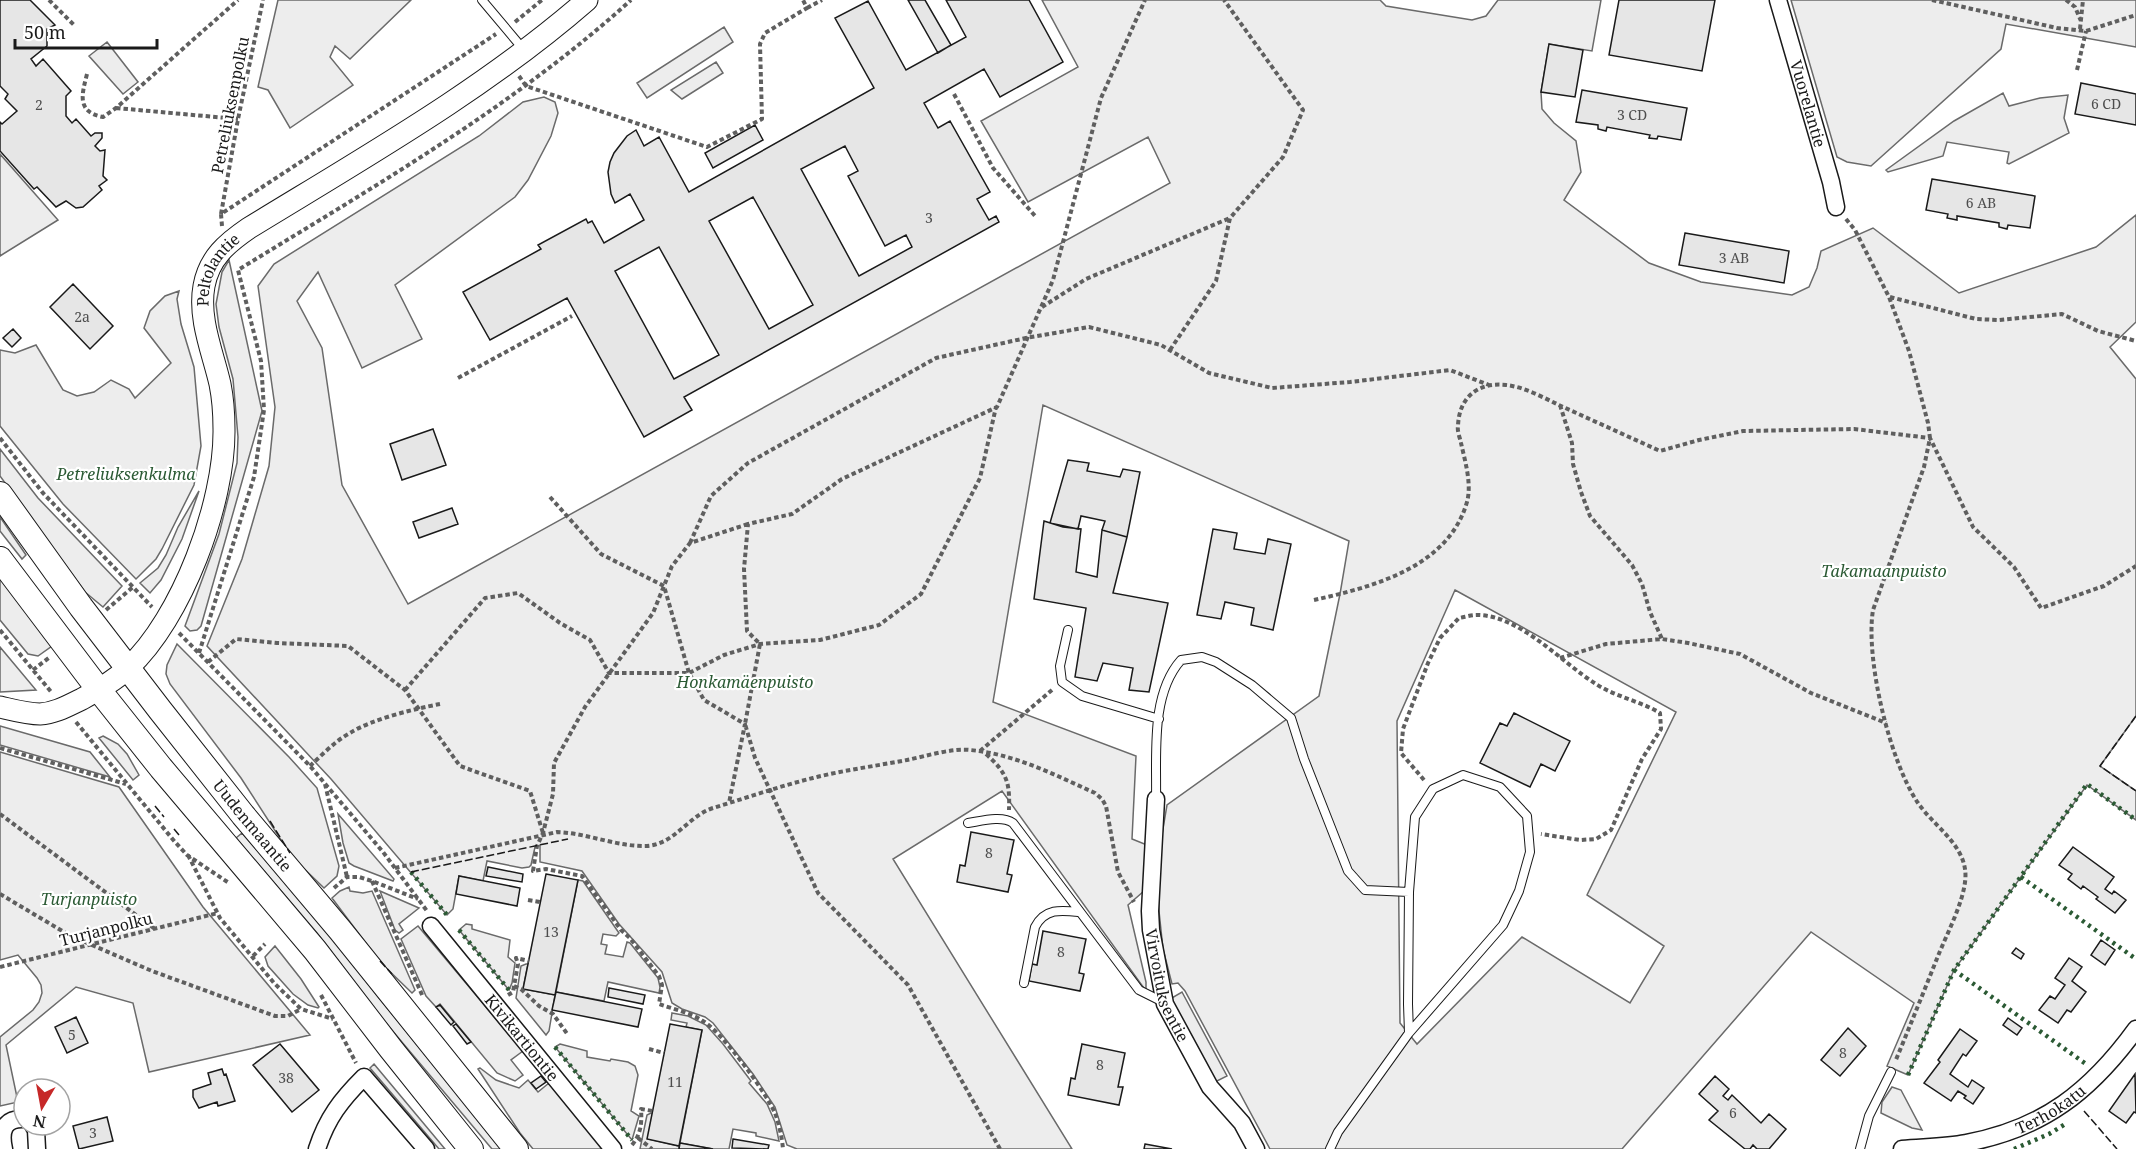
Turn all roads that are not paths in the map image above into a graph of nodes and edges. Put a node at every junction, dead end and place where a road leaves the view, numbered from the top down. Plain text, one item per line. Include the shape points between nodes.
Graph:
1 (482, 0) edge
2 (587, 0) edge
3 (1778, 0) edge
4 (524, 50) junction
5 (1836, 207) road end
6 (0, 494) edge
7 (0, 559) edge
8 (1068, 630) dead end
9 (128, 668) junction
10 (99, 690) junction
11 (0, 707) edge
12 (1159, 719) junction
13 (1156, 799) joint
14 (968, 823) dead end
15 (1409, 892) junction
16 (1080, 912) junction
17 (431, 926) road end
18 (1024, 983) dead end
19 (1165, 1004) junction
20 (2136, 1029) edge
21 (1409, 1034) junction
22 (1891, 1072) road end
23 (12, 1121) edge
24 (4, 1149) edge
25 (317, 1149) edge
26 (426, 1149) edge
27 (471, 1149) edge
28 (516, 1149) edge
29 (613, 1149) edge
30 (1256, 1149) edge
31 (1330, 1149) edge
32 (1860, 1149) edge
33 (1902, 1149) edge

1 - 4 lane
2 - 4 street, Peltolantie
3 - 5 street, Vuorelantie
4 - 9 street, Peltolantie via 407,131 249,228 216,256 206,279 203,304 220,386 224,431 213,504 198,554 174,608
6 - 9 main road, Uudenmaantie
7 - 10 main road, Uudenmaantie
8 - 12 lane via 1060,666 1062,682 1082,696
9 - 10 street, Peltolantie
9 - 28 main road, Uudenmaantie
10 - 11 street, Peltolantie via 52,712 39,714
10 - 27 main road, Uudenmaantie via 315,950
12 - 13 lane
12 - 15 lane via 1171,672 1181,660 1202,657 1252,685 1291,718 1348,871 1365,890
13 - 19 street, Virvoituksentie via 1150,911
14 - 16 lane via 1009,820
15 - 21 lane
15 - 21 lane via 1415,817 1433,789 1463,775 1500,787 1527,816 1530,852 1519,891 1503,925
16 - 18 lane via 1056,909 1038,921
16 - 19 lane via 1139,990
17 - 29 street, Kivikartiontie
19 - 30 street, Virvoituksentie via 1210,1087 1242,1123
20 - 33 street, Terhokatu via 2102,1072 2048,1115 2011,1132 1963,1144
21 - 31 lane via 1338,1132
22 - 32 lane via 1869,1116
23 - 24 street via 3,1127
25 - 26 street via 333,1111 364,1077

